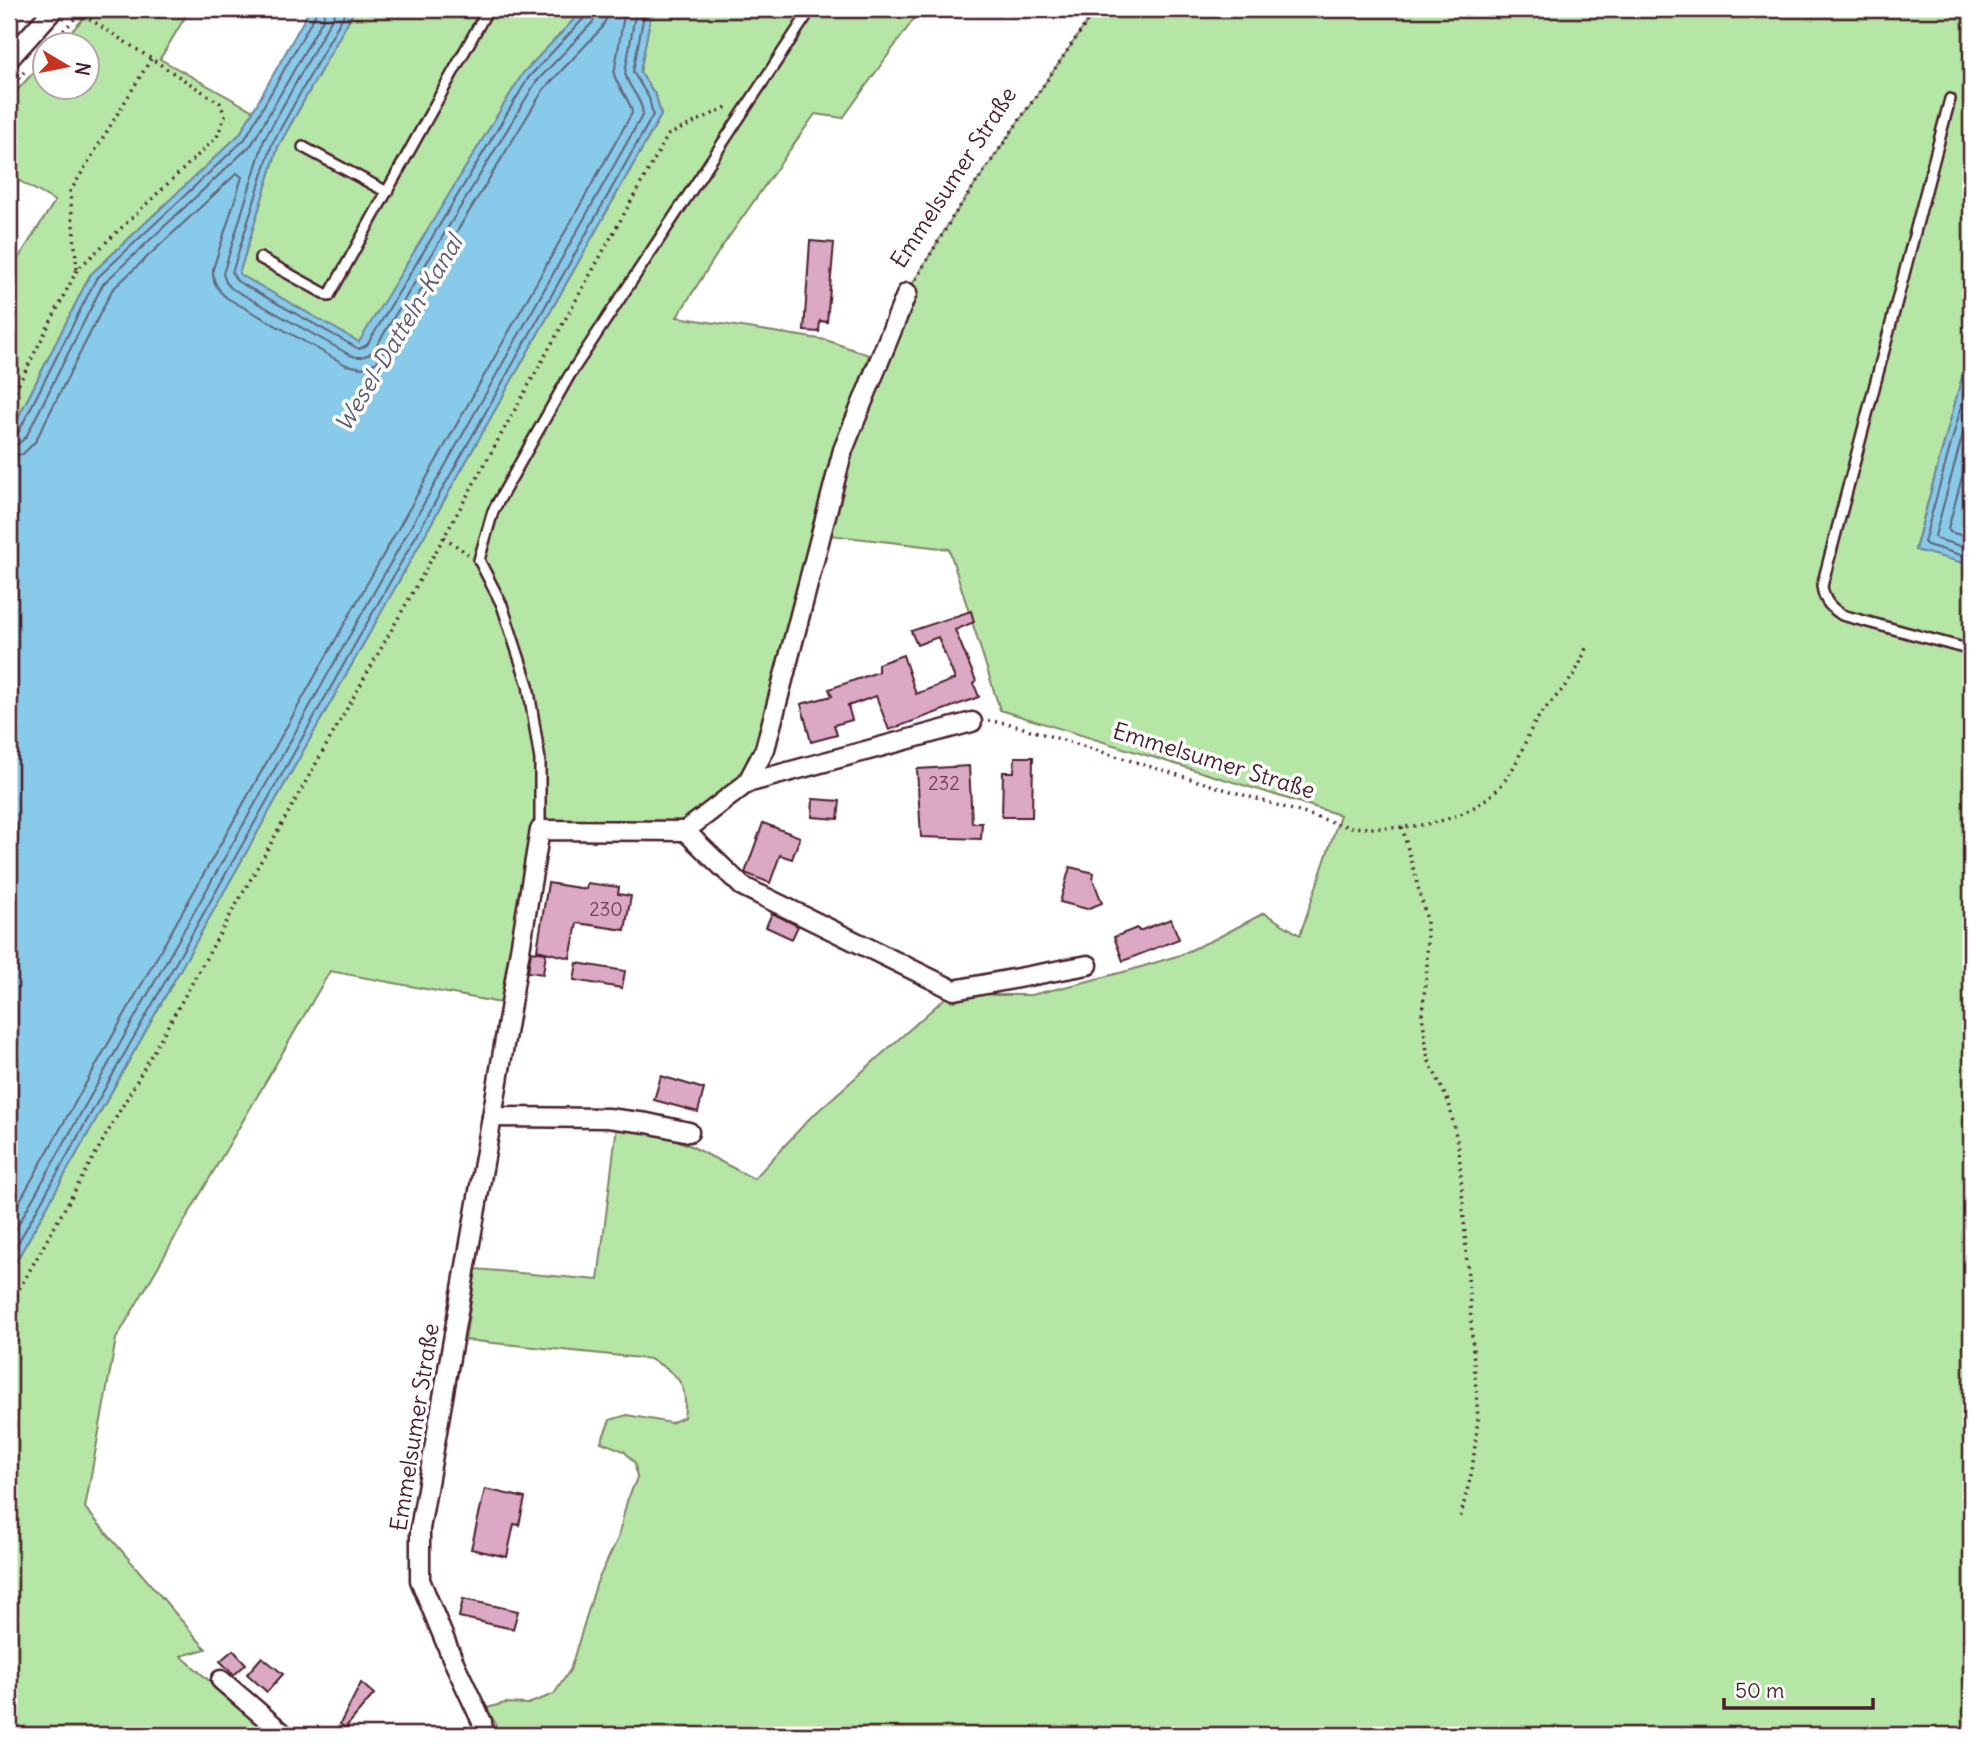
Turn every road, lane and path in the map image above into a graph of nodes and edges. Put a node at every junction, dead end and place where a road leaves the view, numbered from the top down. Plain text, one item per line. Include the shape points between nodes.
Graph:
1 (54, 9) edge
2 (74, 9) edge
3 (488, 9) edge
4 (811, 9) edge
5 (1096, 9) edge
6 (82, 11) edge
7 (62, 32) edge
8 (9, 59) edge
9 (151, 59) junction
10 (754, 94) junction
11 (1950, 99) dead end
12 (303, 147) dead end
13 (387, 192) junction
14 (260, 258) dead end
15 (77, 270) junction
16 (907, 293) joint
17 (9, 403) edge
18 (444, 537) junction
19 (479, 561) junction
20 (1586, 648) dead end
21 (1971, 650) edge
22 (972, 722) joint
23 (747, 783) junction
24 (1402, 827) junction
25 (540, 830) junction
26 (685, 831) junction
27 (1088, 965) dead end
28 (492, 1117) junction
29 (689, 1132) dead end
30 (9, 1307) edge
31 (1460, 1519) dead end
32 (221, 1680) dead end
33 (285, 1735) edge
34 (483, 1735) edge

1 - 8 street
2 - 6 path
3 - 13 lane
4 - 10 lane
5 - 16 path, Emmelsumer Straße via 952,218
6 - 7 path
6 - 9 path
9 - 15 path via 70,192
9 - 15 path via 220,103 225,116 217,137
10 - 18 path via 668,135
10 - 19 lane via 569,376 493,511
11 - 21 lane via 1822,586 1824,597 1842,615
12 - 13 lane
13 - 14 lane via 329,296
15 - 17 path
16 - 23 street, Emmelsumer Straße via 843,450 765,749
18 - 19 path
18 - 30 path
19 - 25 lane via 502,605 528,685 540,760
20 - 24 path, Emmelsumer Straße via 1578,671 1537,719 1513,769 1486,802 1461,816
22 - 23 street, Emmelsumer Straße
22 - 24 path, Emmelsumer Straße via 1007,723 1349,827
23 - 26 street, Emmelsumer Straße
24 - 31 path via 1427,920 1422,1014 1428,1059 1449,1103 1460,1150 1478,1419
25 - 26 street
25 - 28 street, Emmelsumer Straße
26 - 27 street via 742,886 954,990
28 - 29 street via 608,1118
28 - 34 street, Emmelsumer Straße via 420,1529 420,1580 482,1722
32 - 33 street

